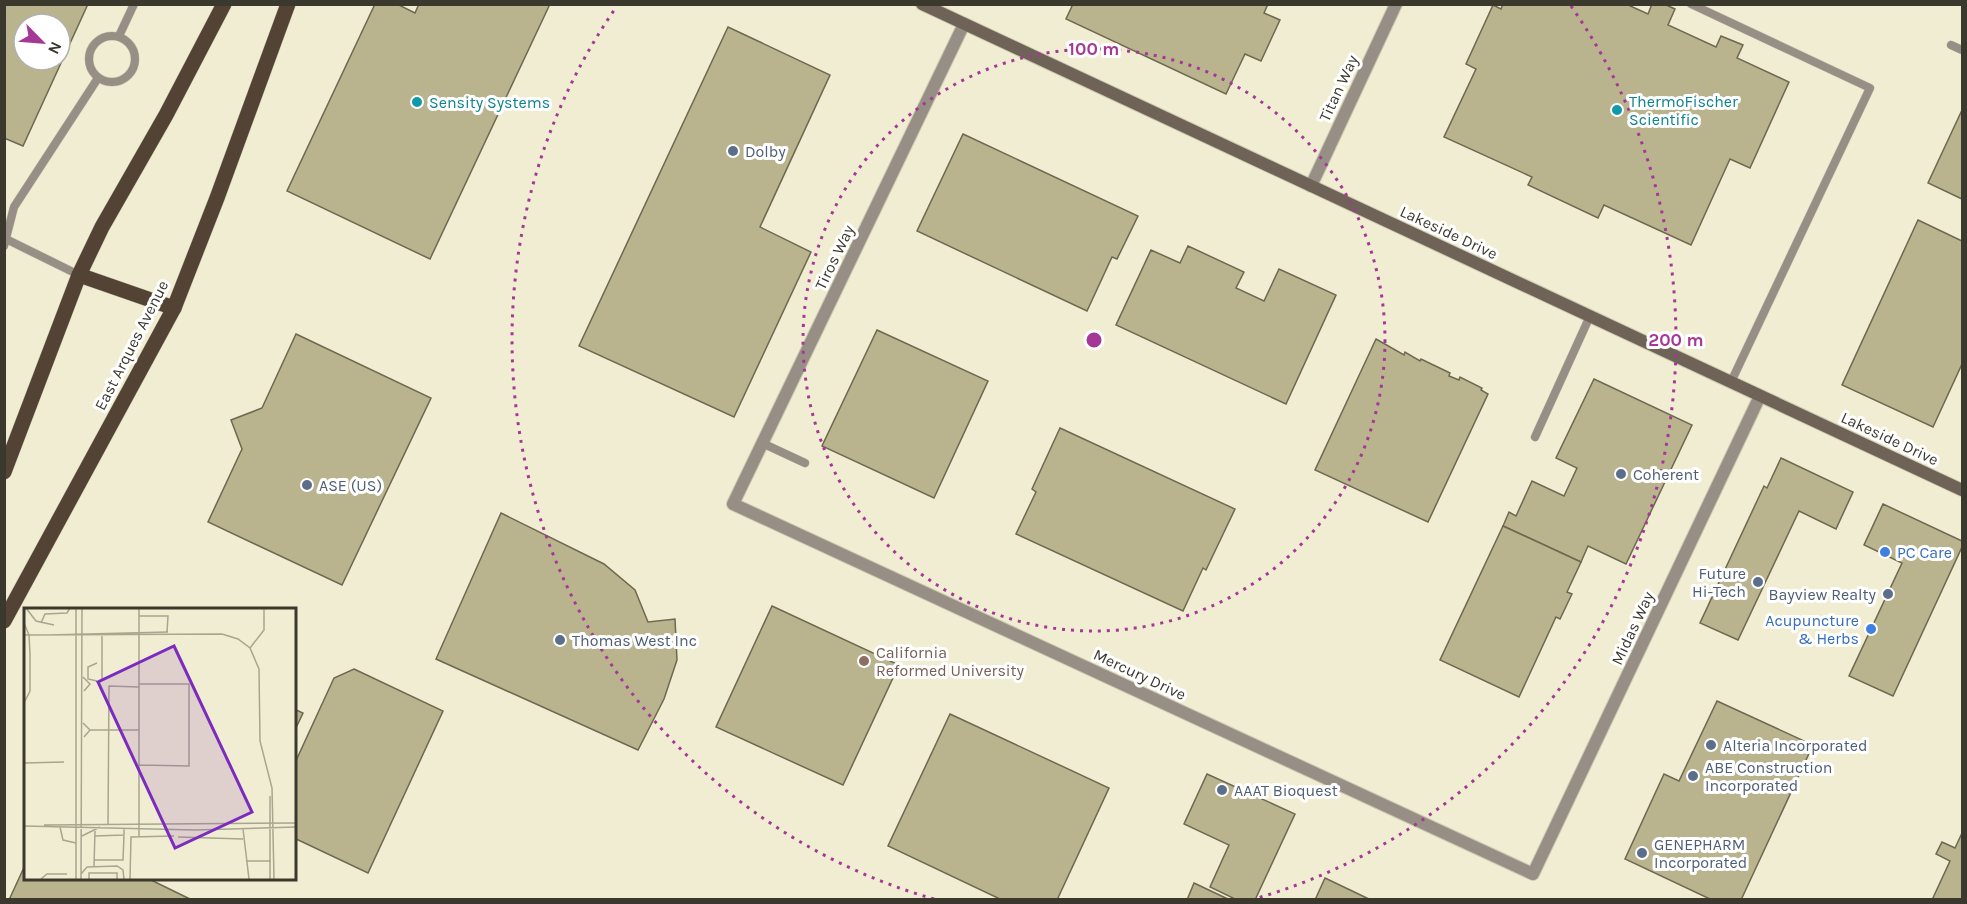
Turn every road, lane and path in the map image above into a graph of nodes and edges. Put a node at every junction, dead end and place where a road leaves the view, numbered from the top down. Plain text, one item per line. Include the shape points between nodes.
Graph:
1 (134, 4) edge
2 (224, 4) edge
3 (288, 4) edge
4 (922, 4) edge
5 (1396, 4) edge
6 (1690, 4) edge
7 (964, 24) junction
8 (119, 36) junction
9 (1952, 45) dead end
10 (1962, 50) edge
11 (98, 78) junction
12 (1311, 186) junction
13 (5, 242) edge
14 (79, 275) junction
15 (174, 308) junction
16 (1590, 316) junction
17 (1731, 382) junction
18 (1760, 396) junction
19 (1535, 437) dead end
20 (762, 442) junction
21 (805, 462) dead end
22 (4, 472) edge
23 (1962, 490) edge
24 (733, 504) joint
25 (4, 621) edge
26 (1533, 874) joint

1 - 8 lane
2 - 14 main road
3 - 15 main road, East Arques Avenue
4 - 7 street, Lakeside Drive
5 - 12 street, Titan Way
6 - 17 lane via 1870,88
7 - 12 street, Lakeside Drive
7 - 20 street, Tiros Way
8 - 11 lane via 103,37 91,48 89,64
8 - 11 lane via 134,51 131,73 111,82
9 - 10 lane
11 - 13 lane via 14,207
12 - 16 street, Lakeside Drive
13 - 14 lane
14 - 15 main road
14 - 22 main road
15 - 25 main road, East Arques Avenue
16 - 17 street, Lakeside Drive
16 - 19 lane
17 - 18 street, Lakeside Drive
18 - 23 street, Lakeside Drive
18 - 26 street, Midas Way
20 - 21 lane
20 - 24 street, Tiros Way
24 - 26 street, Mercury Drive

